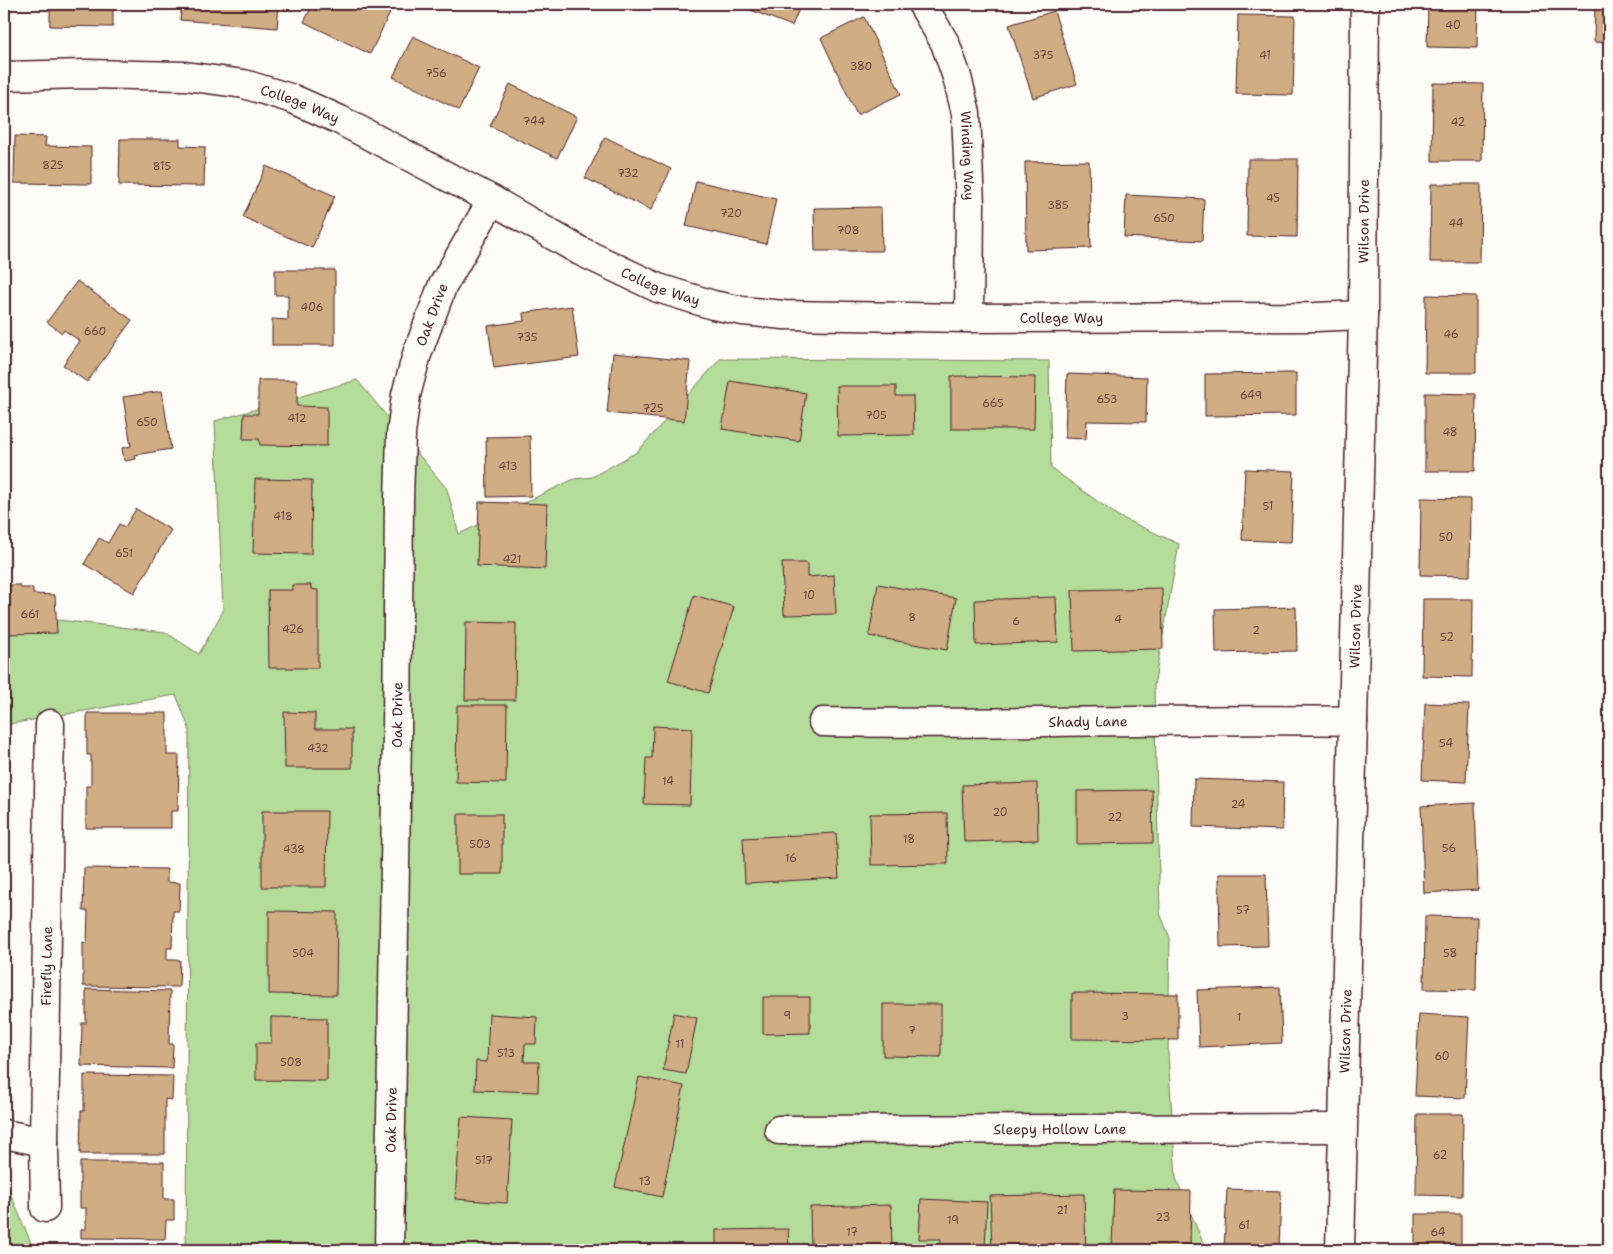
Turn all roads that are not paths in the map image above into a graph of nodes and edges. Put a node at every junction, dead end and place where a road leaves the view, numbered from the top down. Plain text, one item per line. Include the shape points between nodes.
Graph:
1 (922, 4) edge
2 (1365, 4) edge
3 (4, 76) edge
4 (492, 200) junction
5 (1363, 315) junction
6 (969, 318) junction
7 (1354, 721) junction
8 (823, 722) dead end
9 (50, 724) dead end
10 (1342, 1128) junction
11 (779, 1130) dead end
12 (4, 1134) edge
13 (44, 1142) junction
14 (45, 1208) dead end
15 (389, 1250) edge
16 (1340, 1250) edge

1 - 6 street, Winding Way via 945,43 966,113 970,195
2 - 5 street, Wilson Drive
3 - 4 street, College Way via 185,76 244,84 293,99 338,119
4 - 6 street, College Way via 580,251 658,288 713,305 784,315
4 - 15 street, Oak Drive via 439,295 416,354 401,434
5 - 6 street, College Way
5 - 7 street, Wilson Drive
7 - 8 street, Shady Lane
7 - 10 street, Wilson Drive
9 - 13 street, Firefly Lane
10 - 11 street, Sleepy Hollow Lane
10 - 16 street, Wilson Drive
12 - 13 street
13 - 14 street, Firefly Lane

